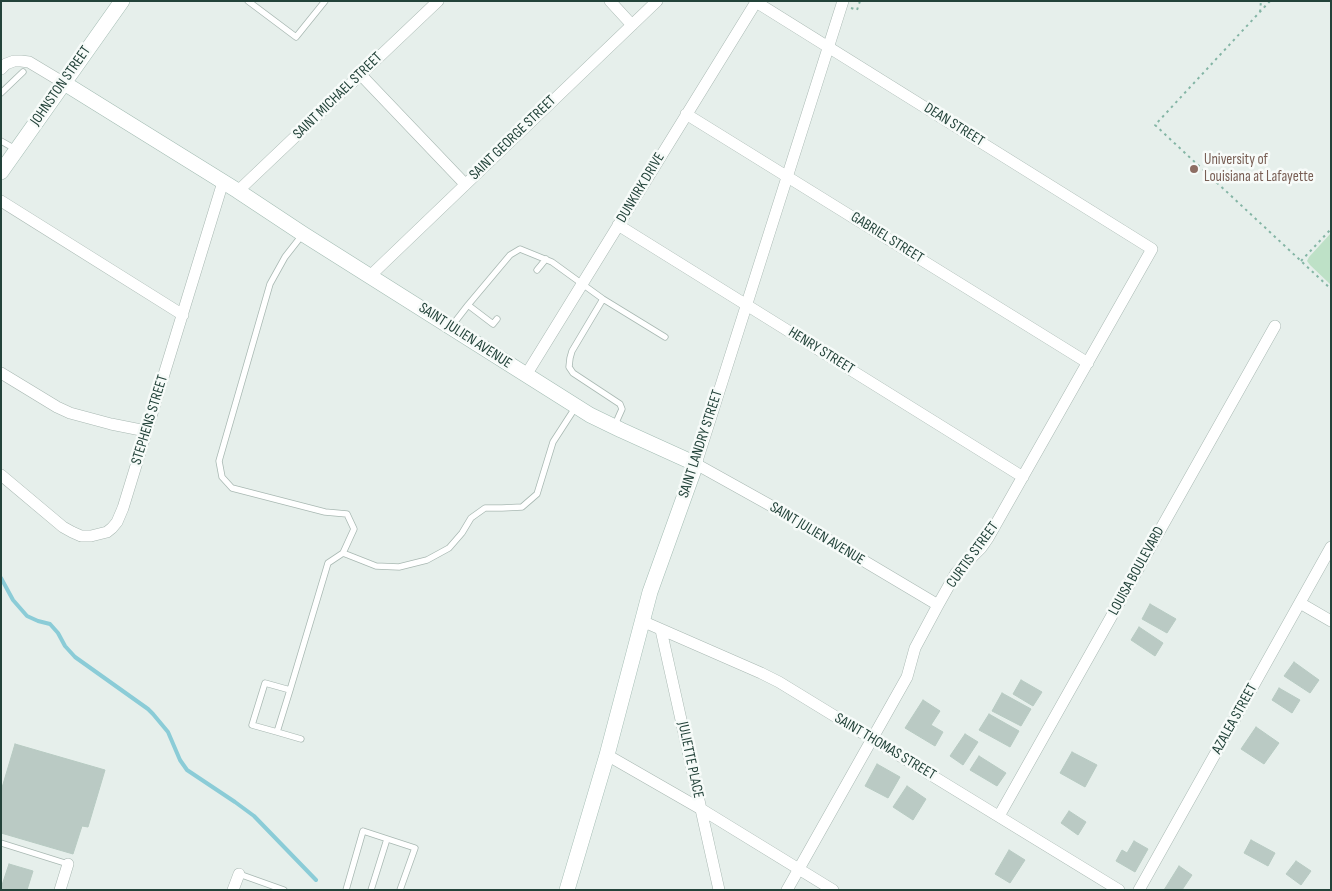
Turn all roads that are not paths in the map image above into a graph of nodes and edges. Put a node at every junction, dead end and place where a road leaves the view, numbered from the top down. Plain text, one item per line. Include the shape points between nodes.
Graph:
1 (122, 1) edge
2 (248, 1) edge
3 (325, 1) edge
4 (438, 1) edge
5 (610, 1) edge
6 (658, 1) edge
7 (843, 1) edge
8 (756, 2) edge
9 (632, 25) junction
10 (827, 47) junction
11 (1, 69) edge
12 (23, 72) dead end
13 (361, 75) junction
14 (64, 83) junction
15 (1, 93) edge
16 (686, 114) junction
17 (1, 141) edge
18 (17, 150) junction
19 (1, 172) edge
20 (787, 176) junction
21 (223, 182) junction
22 (465, 184) junction
23 (238, 191) junction
24 (1, 202) edge
25 (618, 225) junction
26 (304, 234) junction
27 (1152, 249) joint
28 (546, 259) junction
29 (538, 270) dead end
30 (370, 276) junction
31 (582, 285) junction
32 (603, 299) junction
33 (746, 304) junction
34 (468, 305) junction
35 (183, 315) junction
36 (497, 318) dead end
37 (1276, 326) dead end
38 (451, 327) junction
39 (665, 337) dead end
40 (1088, 363) junction
41 (1, 373) edge
42 (526, 375) junction
43 (576, 406) junction
44 (614, 426) junction
45 (146, 431) junction
46 (696, 464) junction
47 (1, 475) edge
48 (1023, 477) junction
49 (1331, 548) edge
50 (343, 553) junction
51 (1300, 603) junction
52 (938, 605) junction
53 (642, 621) junction
54 (1331, 622) edge
55 (661, 630) junction
56 (290, 690) junction
57 (277, 732) junction
58 (301, 739) dead end
59 (872, 739) junction
60 (607, 754) junction
61 (701, 809) junction
62 (999, 816) junction
63 (387, 839) junction
64 (1, 843) edge
65 (68, 864) joint
66 (798, 869) junction
67 (239, 874) joint
68 (60, 890) edge
69 (233, 890) edge
70 (284, 890) edge
71 (346, 890) edge
72 (371, 890) edge
73 (400, 890) edge
74 (567, 890) edge
75 (719, 890) edge
76 (786, 890) edge
77 (833, 890) edge
78 (1119, 890) edge
79 (1139, 890) edge

1 - 14 street, JOHNSTON STREET
2 - 3 lane via 296,37
4 - 13 street, SAINT MICHAEL STREET
5 - 9 street
6 - 9 street, SAINT GEORGE STREET
7 - 10 street, SAINT LANDRY STREET
8 - 10 street, DEAN STREET
8 - 16 street, DUNKIRK DRIVE
9 - 22 street, SAINT GEORGE STREET
10 - 20 street, SAINT LANDRY STREET
10 - 27 street, DEAN STREET
11 - 14 street, SAINT JULIEN AVENUE via 6,64 21,60
12 - 15 lane
13 - 22 street
13 - 23 street, SAINT MICHAEL STREET
14 - 18 street, JOHNSTON STREET
14 - 21 street, SAINT JULIEN AVENUE
16 - 20 street, GABRIEL STREET
16 - 25 street, DUNKIRK DRIVE
17 - 18 lane
18 - 19 street, JOHNSTON STREET
20 - 33 street, SAINT LANDRY STREET
20 - 40 street, GABRIEL STREET
21 - 23 street, SAINT JULIEN AVENUE
21 - 35 street, STEPHENS STREET
22 - 30 street, SAINT GEORGE STREET
23 - 26 street, SAINT JULIEN AVENUE
24 - 35 street
25 - 31 street, DUNKIRK DRIVE
25 - 33 street, HENRY STREET
26 - 30 street, SAINT JULIEN AVENUE
26 - 50 lane via 285,257 270,284 218,461 222,477 232,488 326,512 347,514 354,529
27 - 40 street, CURTIS STREET
28 - 29 lane
28 - 31 lane
28 - 34 lane via 520,248 510,255
30 - 38 street, SAINT JULIEN AVENUE
31 - 32 lane
31 - 42 street, DUNKIRK DRIVE
32 - 39 lane
32 - 44 lane via 572,351 569,367 573,374 620,404 622,409
33 - 46 street, SAINT LANDRY STREET
33 - 48 street, HENRY STREET
34 - 36 lane via 493,324
34 - 38 lane
35 - 45 street, STEPHENS STREET
37 - 62 street, LOUISA BOULEVARD
38 - 42 street, SAINT JULIEN AVENUE
40 - 48 street, CURTIS STREET
41 - 45 street via 70,413
42 - 43 street, SAINT JULIEN AVENUE
43 - 44 street, SAINT JULIEN AVENUE
43 - 50 lane via 553,442 538,494 522,507 485,508 471,518 449,548 427,560 398,567 376,566
44 - 46 street, SAINT JULIEN AVENUE
45 - 47 street, STEPHENS STREET via 120,515 112,528 99,535 81,536 63,527
46 - 52 street, SAINT JULIEN AVENUE
46 - 53 street, SAINT LANDRY STREET via 662,555
48 - 52 street, CURTIS STREET via 988,538 956,573
49 - 51 street, AZALEA STREET
50 - 56 lane via 328,563
51 - 54 street
51 - 79 street, AZALEA STREET
52 - 59 street, CURTIS STREET via 915,648 907,677
53 - 55 street, SAINT THOMAS STREET
53 - 60 street, SAINT LANDRY STREET
55 - 59 street, SAINT THOMAS STREET via 779,682
55 - 61 street, JULIETTE PLACE
56 - 57 lane
56 - 57 lane via 265,683 252,725
57 - 58 lane
59 - 62 street, SAINT THOMAS STREET
59 - 66 street, CURTIS STREET
60 - 61 street
60 - 74 street, SAINT LANDRY STREET
61 - 66 street
61 - 75 street, JULIETTE PLACE
62 - 78 street, SAINT THOMAS STREET
63 - 71 lane via 363,831
63 - 72 lane
63 - 73 lane via 414,848
64 - 65 lane
65 - 68 street
66 - 76 street, CURTIS STREET
66 - 77 street
67 - 69 street
67 - 70 lane

